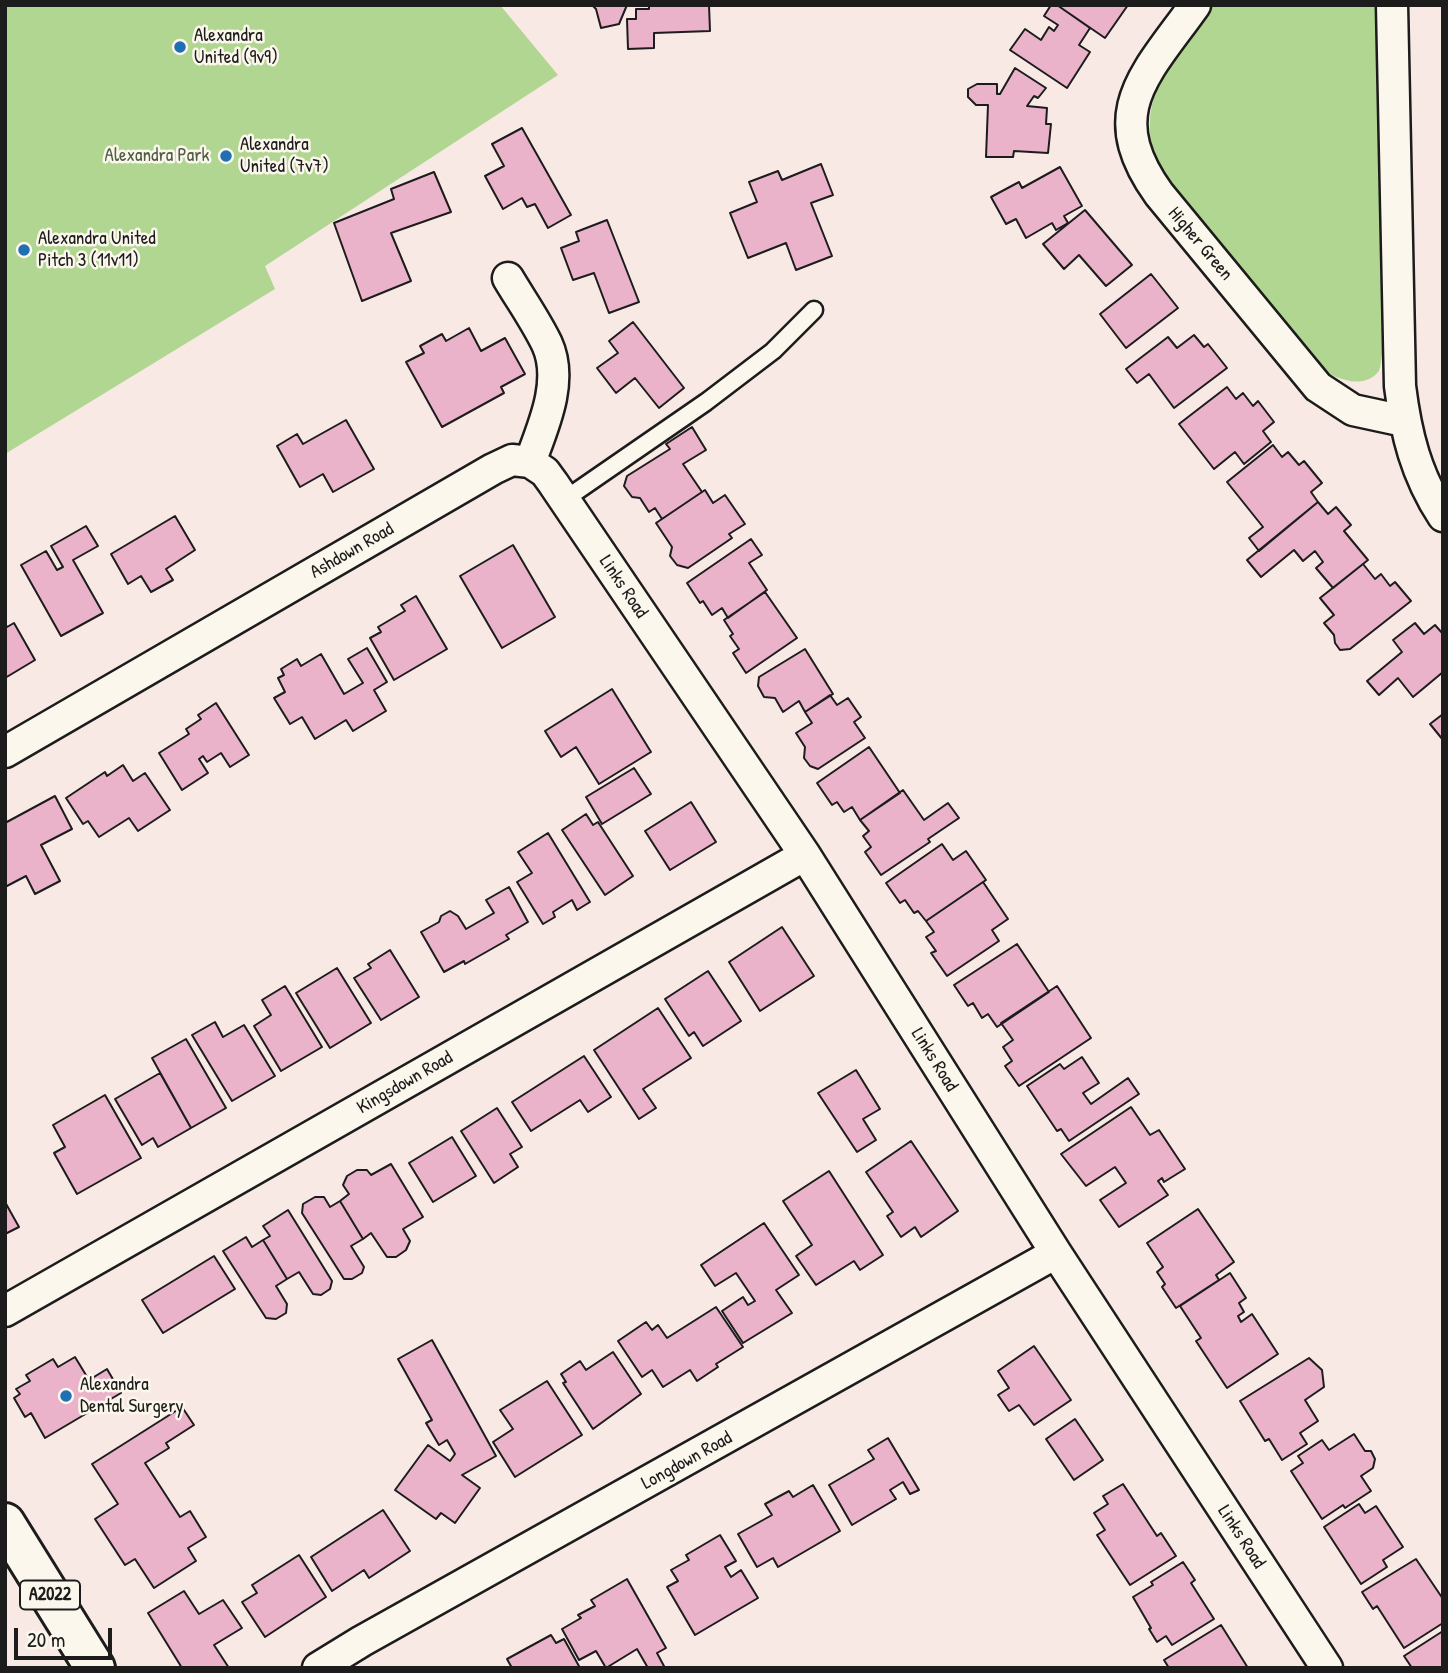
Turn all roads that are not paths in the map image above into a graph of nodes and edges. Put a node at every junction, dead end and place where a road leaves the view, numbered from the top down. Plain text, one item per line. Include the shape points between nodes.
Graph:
1 (1195, 5) edge
2 (1392, 5) edge
3 (508, 278) dead end
4 (814, 310) dead end
5 (1404, 421) junction
6 (530, 462) junction
7 (564, 500) junction
8 (1443, 516) edge
9 (5, 752) edge
10 (804, 855) junction
11 (1056, 1254) junction
12 (5, 1311) edge
13 (5, 1523) edge
14 (95, 1668) edge
15 (318, 1668) edge
16 (1327, 1668) edge

1 - 5 street, Higher Green via 1147,72 1136,96 1130,121 1142,170 1318,387 1353,410
2 - 5 street
3 - 6 street via 548,346 553,374 546,418
4 - 7 lane via 773,351 706,402
5 - 8 street via 1426,489
6 - 7 street, Links Road via 545,472
6 - 9 street, Ashdown Road via 512,460 493,469
7 - 10 street, Links Road
10 - 11 street, Links Road
10 - 12 street, Kingsdown Road
11 - 15 street, Longdown Road
11 - 16 street, Links Road
13 - 14 main road, A2022

